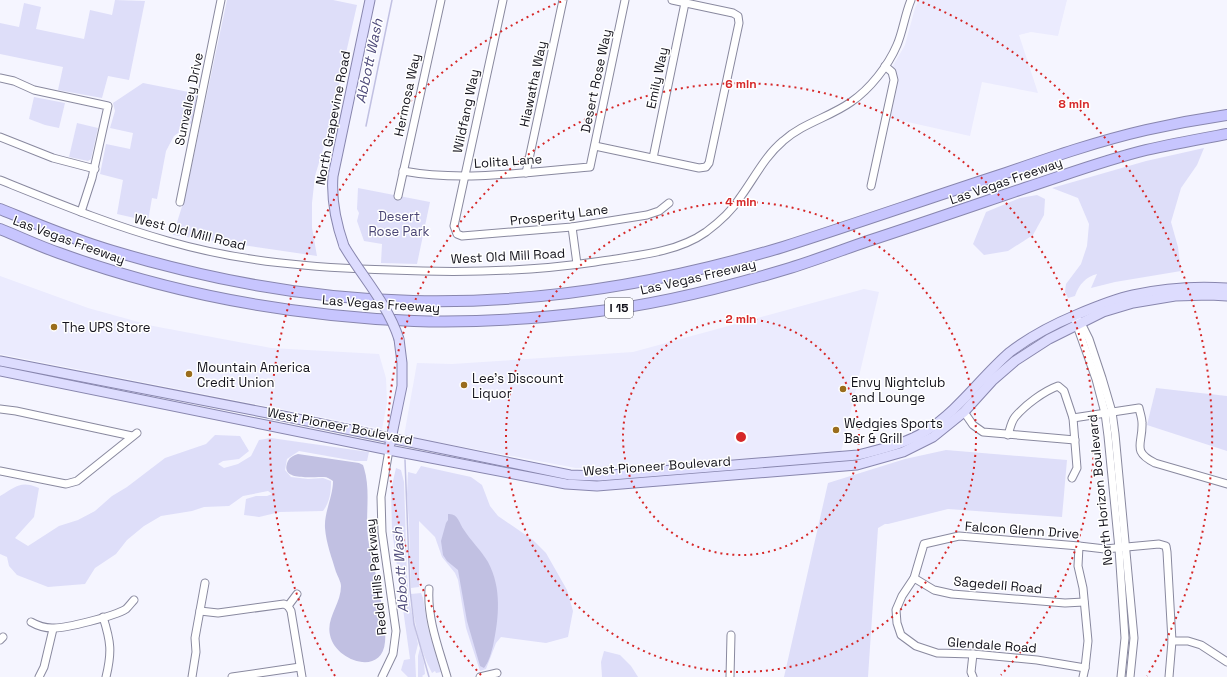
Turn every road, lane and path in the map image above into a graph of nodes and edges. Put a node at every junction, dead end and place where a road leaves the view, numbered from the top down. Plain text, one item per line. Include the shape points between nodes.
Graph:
1 (221, 0) edge
2 (370, 0) edge
3 (440, 0) edge
4 (503, 0) edge
5 (563, 0) edge
6 (625, 0) edge
7 (672, 0) edge
8 (911, 0) edge
9 (685, 3) junction
10 (885, 66) junction
11 (0, 78) edge
12 (1227, 115) edge
13 (1227, 134) edge
14 (0, 137) edge
15 (595, 146) junction
16 (653, 158) junction
17 (590, 167) joint
18 (95, 169) junction
19 (403, 171) junction
20 (526, 172) junction
21 (464, 176) junction
22 (0, 180) edge
23 (871, 186) dead end
24 (398, 196) dead end
25 (180, 202) dead end
26 (669, 203) dead end
27 (0, 209) edge
28 (81, 212) junction
29 (454, 226) joint
30 (572, 227) junction
31 (0, 229) edge
32 (577, 264) junction
33 (1227, 288) edge
34 (1227, 296) edge
35 (1077, 321) junction
36 (0, 361) edge
37 (0, 371) edge
38 (153, 391) junction
39 (109, 393) junction
40 (0, 409) edge
41 (964, 412) junction
42 (1108, 413) junction
43 (1073, 418) junction
44 (1008, 435) junction
45 (391, 438) junction
46 (1075, 440) junction
47 (389, 450) junction
48 (0, 471) edge
49 (1072, 478) dead end
50 (1227, 484) edge
51 (1079, 546) junction
52 (1122, 548) junction
53 (914, 578) junction
54 (205, 583) dead end
55 (429, 589) dead end
56 (298, 594) dead end
57 (134, 600) dead end
58 (1084, 602) junction
59 (288, 606) junction
60 (200, 611) junction
61 (103, 617) junction
62 (31, 622) dead end
63 (53, 628) junction
64 (731, 635) dead end
65 (1172, 641) junction
66 (973, 654) junction
67 (1227, 662) edge
68 (300, 667) junction
69 (1085, 668) junction
70 (497, 673) dead end
71 (39, 677) edge
72 (106, 677) edge
73 (192, 677) edge
74 (232, 677) edge
75 (302, 677) edge
76 (382, 677) edge
77 (447, 677) edge
78 (480, 677) edge
79 (730, 677) edge
80 (972, 677) edge
81 (1082, 677) edge
82 (1121, 677) edge
83 (1130, 677) edge
84 (1169, 677) edge

1 - 25 street, Sunvalley Drive
2 - 45 main road, North Grapevine Road, bridge via 333,176 332,192 334,212 344,246 384,304 399,339 402,386
3 - 19 street, Hermosa Way
4 - 21 street, Wildfang Way
5 - 20 street, Hiawatha Way
6 - 15 street, Desert Rose Way
7 - 9 street
8 - 10 street, West Old Mill Road via 897,45
9 - 16 street, Emily Way
9 - 16 street via 733,13 738,16 739,22 709,163 706,167 699,168
10 - 23 street via 892,72 894,80
10 - 32 street, West Old Mill Road via 853,101 797,130 772,151 739,201 705,232 691,240 654,252
11 - 18 street via 34,90 108,106
12 - 27 highway, Las Vegas Freeway / I 15 via 1144,130 1080,148 783,246 710,267 591,290 530,297 412,301 346,297 228,280 112,251
13 - 31 highway, Las Vegas Freeway / I 15 via 1147,150 1088,167 790,268 717,288 594,312 536,318 415,321 349,317 229,300 104,269
14 - 18 street via 53,158
15 - 16 street
15 - 17 street, Desert Rose Way
17 - 20 street, Lolita Lane
18 - 28 street
19 - 21 street, Lolita Lane
19 - 24 street, Hermosa Way
20 - 21 street, Lolita Lane
21 - 29 street, Wildfang Way
22 - 28 street, West Old Mill Road
26 - 30 street, Prosperity Lane via 659,211 647,215
28 - 32 street, West Old Mill Road via 169,241 260,261 342,269 434,272 492,272
29 - 30 street, Prosperity Lane via 457,234 462,236
30 - 32 street
33 - 35 main road, West Pioneer Boulevard via 1177,288 1133,295 1101,305
34 - 35 main road, West Pioneer Boulevard via 1175,296 1133,303
35 - 41 main road, West Pioneer Boulevard via 1015,361 993,380
35 - 42 street, North Horizon Boulevard
35 - 45 main road, West Pioneer Boulevard via 1046,328 1011,352 956,407 926,430 898,444 858,456 599,476 570,475
36 - 38 main road, West Pioneer Boulevard
37 - 39 main road, West Pioneer Boulevard
38 - 39 main road via 148,395 117,391
38 - 45 main road, West Pioneer Boulevard
39 - 47 main road, West Pioneer Boulevard
40 - 48 street via 135,434 77,481 66,484
41 - 44 street via 973,425 983,432
41 - 47 main road, West Pioneer Boulevard via 933,437 903,452 857,465 598,486 566,484
42 - 43 street
42 - 50 street via 1139,408 1142,424 1140,452 1146,459
42 - 52 street, North Horizon Boulevard via 1116,434
43 - 44 street via 1064,391 1058,386 1032,401 1015,418
43 - 46 street
44 - 46 street
45 - 47 main road, North Grapevine Road
46 - 49 street via 1077,468
47 - 76 street, Redd Hills Parkway via 381,497 382,532 396,631 393,654
51 - 52 street, Falcon Glenn Drive
51 - 53 street, Falcon Glenn Drive via 959,536 924,544
51 - 58 street via 1078,566
52 - 65 street, Falcon Glenn Drive via 1159,544 1166,546
52 - 82 street, North Horizon Boulevard via 1125,638
52 - 83 street, North Horizon Boulevard via 1134,638
53 - 58 street, Sagedell Road via 934,590 952,594 1065,603
53 - 66 street, Glendale Road via 896,610 901,634 916,646 936,653
54 - 60 street
55 - 77 street via 428,603
56 - 59 street
57 - 61 street via 126,609
58 - 69 street via 1088,641
59 - 60 street via 284,604 218,613
59 - 68 street
60 - 73 street
61 - 63 street via 66,628
61 - 72 street via 110,638
62 - 63 street via 40,627
63 - 71 street via 44,667
64 - 79 street
65 - 67 street via 1201,644
65 - 84 street
66 - 69 street, Glendale Road
66 - 80 street
68 - 74 street
68 - 75 street
69 - 81 street
70 - 78 street

